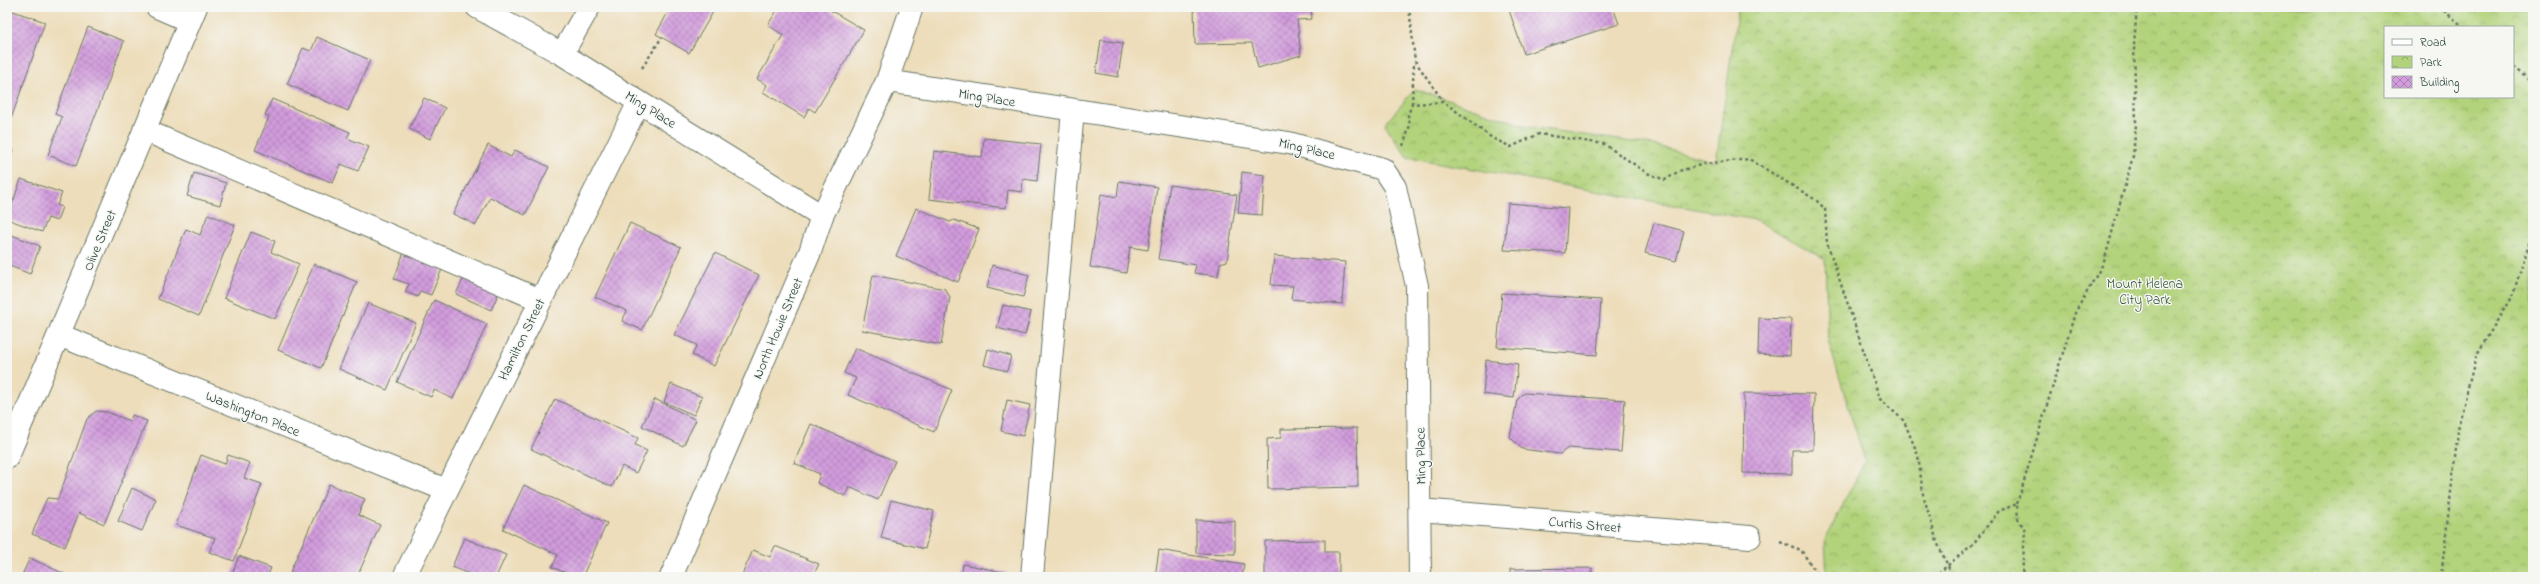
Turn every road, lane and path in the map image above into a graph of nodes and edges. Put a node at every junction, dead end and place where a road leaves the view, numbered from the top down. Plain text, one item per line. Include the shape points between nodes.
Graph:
1 (477, 7) edge
2 (589, 7) edge
3 (912, 7) edge
4 (1409, 7) edge
5 (2137, 7) edge
6 (2439, 7) edge
7 (164, 9) edge
8 (193, 14) edge
9 (2463, 26) edge
10 (662, 37) dead end
11 (562, 54) junction
12 (1414, 62) junction
13 (2514, 68) edge
14 (641, 70) dead end
15 (887, 81) junction
16 (2533, 83) edge
17 (639, 102) junction
18 (1444, 102) junction
19 (1412, 104) junction
20 (1073, 110) junction
21 (144, 130) junction
22 (1383, 168) junction
23 (822, 216) junction
24 (2533, 231) edge
25 (540, 300) junction
26 (59, 335) junction
27 (7, 458) edge
28 (446, 490) junction
29 (2017, 504) junction
30 (1420, 510) junction
31 (1750, 537) joint
32 (1946, 564) junction
33 (404, 577) edge
34 (671, 577) edge
35 (1032, 577) edge
36 (1420, 577) edge
37 (1819, 577) edge
38 (1934, 577) edge
39 (1953, 577) edge
40 (2022, 577) edge
41 (2441, 577) edge

1 - 11 street, Ming Place
2 - 11 street
3 - 15 street, North Howie Street
4 - 12 path
5 - 29 path via 2134,45 2136,125 2133,156 2104,262 2075,314
6 - 9 path
7 - 8 street
8 - 21 street, Olive Street
10 - 14 path
11 - 17 street, Ming Place
12 - 18 path
12 - 19 path
13 - 16 path
15 - 20 street, Ming Place
15 - 23 street, North Howie Street
17 - 23 street, Ming Place
17 - 25 street, Hamilton Street
18 - 19 path
18 - 32 path via 1492,138 1511,147 1539,134 1604,144 1647,173 1665,180 1680,171 1704,164 1749,159 1816,200 1825,209 1827,243 1880,399 1904,421 1918,455 1923,494
19 - 22 path via 1408,115 1410,125 1402,149
20 - 22 street, Ming Place via 1289,143
20 - 35 street
21 - 25 street
21 - 26 street, Olive Street
22 - 30 street, Ming Place via 1395,187 1417,286
23 - 34 street, North Howie Street via 810,252
24 - 41 path via 2513,294 2476,356 2459,423
25 - 28 street, Hamilton Street
26 - 27 street, Olive Street
26 - 28 street, Washington Place
28 - 33 street, Hamilton Street
29 - 32 path via 1999,511 1973,544
29 - 40 path via 2018,519 2025,530
30 - 31 street, Curtis Street
30 - 36 street, Ming Place
31 - 37 path via 1785,543 1801,550
32 - 38 path
32 - 39 path

